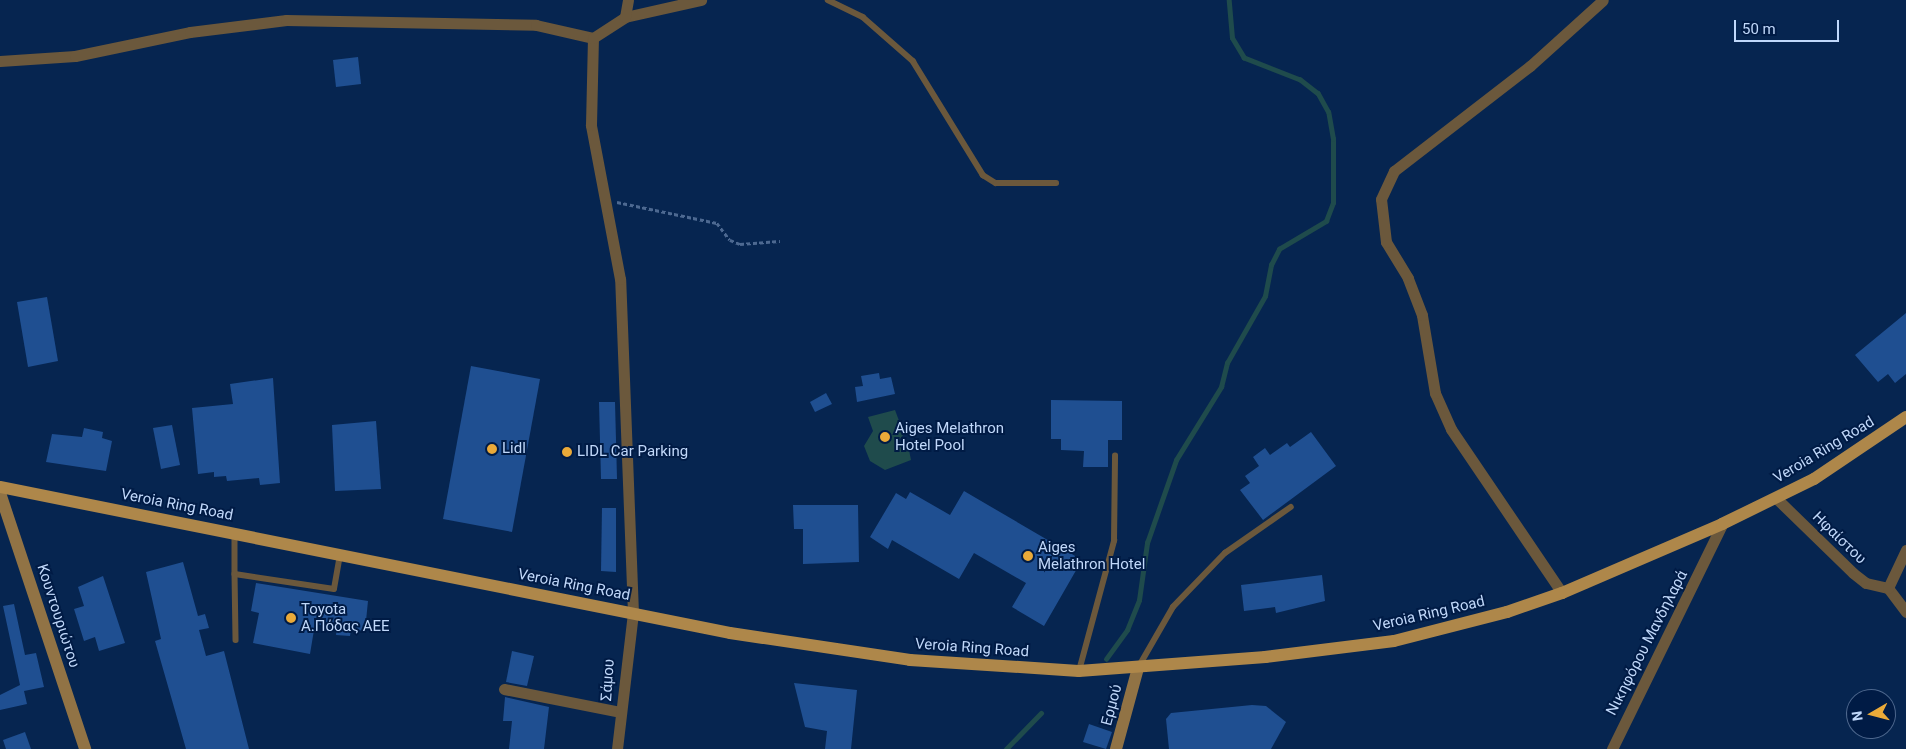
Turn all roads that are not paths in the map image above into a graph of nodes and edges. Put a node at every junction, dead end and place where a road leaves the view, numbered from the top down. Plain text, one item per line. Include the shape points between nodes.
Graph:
1 (628, 0) edge
2 (701, 0) edge
3 (828, 0) edge
4 (1603, 0) edge
5 (625, 17) junction
6 (593, 38) junction
7 (0, 61) edge
8 (1056, 183) dead end
9 (1906, 417) edge
10 (1115, 456) dead end
11 (0, 487) edge
12 (0, 493) edge
13 (1776, 498) junction
14 (1291, 507) dead end
15 (1722, 524) junction
16 (236, 534) junction
17 (1906, 550) edge
18 (340, 554) junction
19 (236, 574) junction
20 (1888, 588) junction
21 (1562, 593) junction
22 (1906, 612) edge
23 (632, 613) junction
24 (236, 640) dead end
25 (1138, 668) junction
26 (1079, 671) junction
27 (504, 689) dead end
28 (620, 712) junction
29 (85, 749) edge
30 (617, 749) edge
31 (1116, 749) edge
32 (1612, 749) edge

1 - 5 street
2 - 5 street
3 - 8 lane via 869,22 913,61 984,175 996,183
4 - 21 street via 1530,66 1394,171 1381,199 1386,242 1408,278 1422,314 1435,393 1451,430
5 - 6 street
6 - 7 street via 536,25 286,20 190,32 75,56
6 - 23 street, Σάμου via 590,126 620,279
9 - 13 main road, Verοia Ring Road via 1814,479
10 - 26 lane via 1114,541
11 - 16 main road, Verοia Ring Road
12 - 29 street, Κουντουριώτου
13 - 15 main road, Verοia Ring Road
13 - 20 street, Ηφαίστου via 1853,573 1866,583
14 - 25 lane via 1224,553 1173,607
15 - 21 main road, Verοia Ring Road
15 - 32 street, Νικηφόρου Μανδηλαρά
16 - 18 main road, Verοia Ring Road
16 - 19 lane
17 - 20 street
18 - 19 lane via 334,589
18 - 23 main road, Verοia Ring Road
19 - 24 lane
20 - 22 street
21 - 25 main road, Verοia Ring Road via 1394,641
23 - 26 main road, Verοia Ring Road via 730,633 910,660
23 - 28 street, Σάμου
25 - 26 main road, Verοia Ring Road
25 - 31 street, Ερμού
27 - 28 street
28 - 30 street, Σάμου

